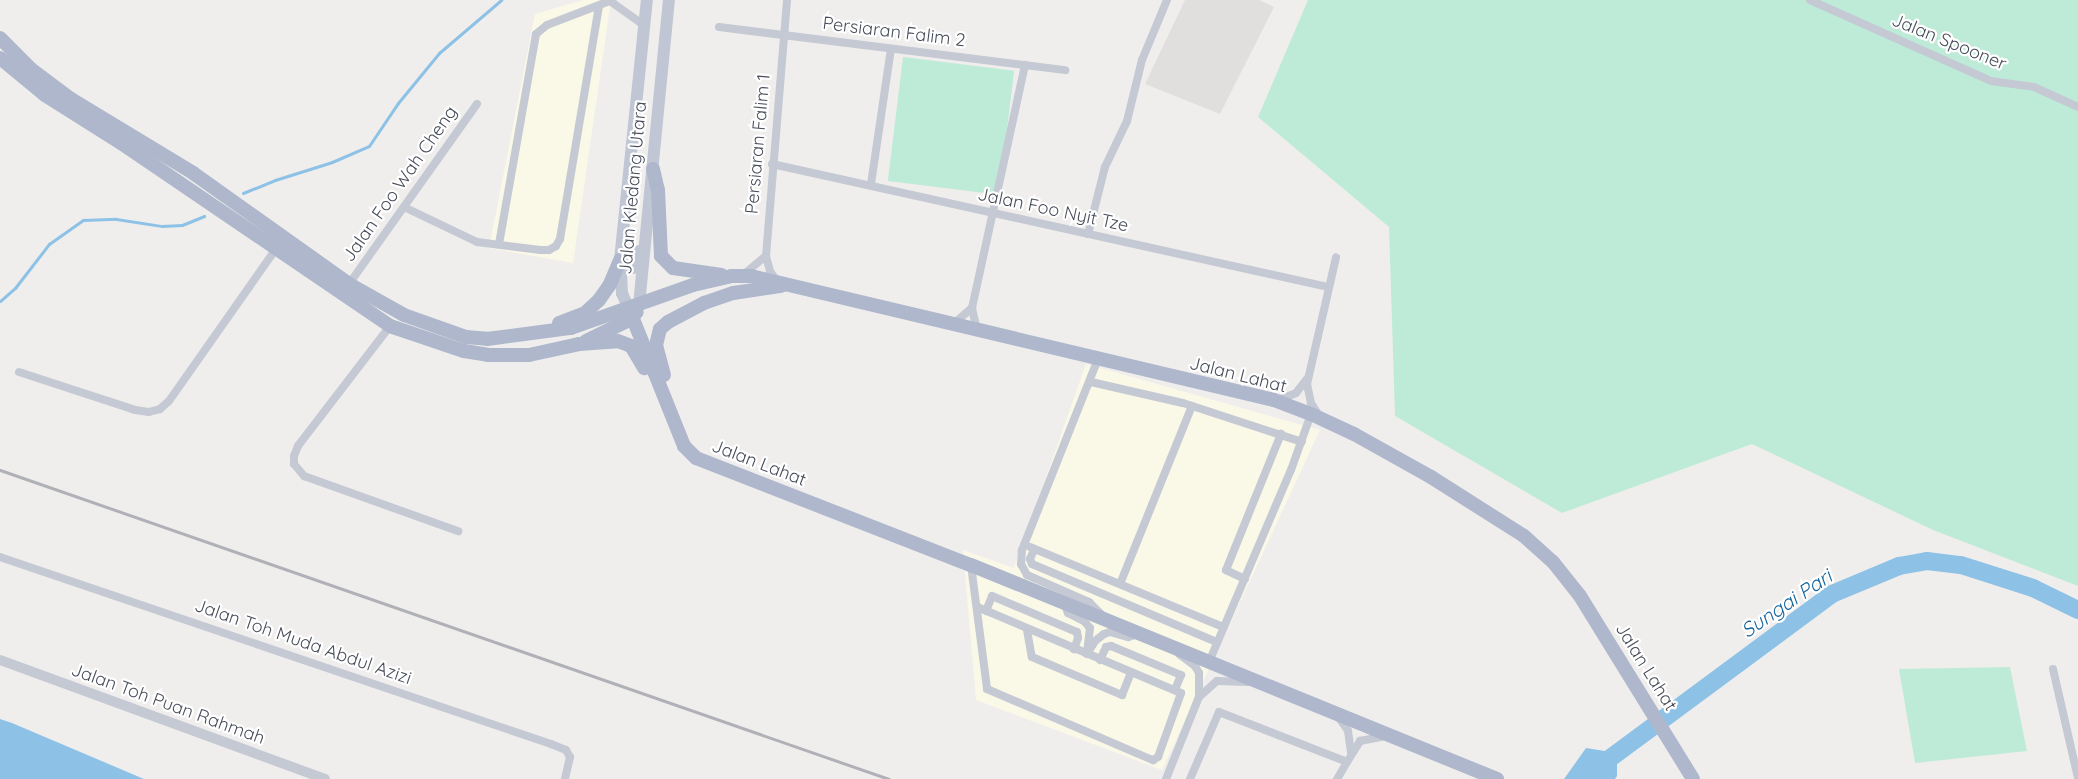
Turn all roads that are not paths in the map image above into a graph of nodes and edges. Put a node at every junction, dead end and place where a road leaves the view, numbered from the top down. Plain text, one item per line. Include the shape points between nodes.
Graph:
1 (647, 0) edge
2 (669, 0) edge
3 (787, 0) edge
4 (1167, 0) edge
5 (1810, 0) edge
6 (611, 1) edge
7 (599, 6) junction
8 (645, 26) junction
9 (719, 27) dead end
10 (784, 35) junction
11 (0, 38) edge
12 (891, 49) junction
13 (0, 58) edge
14 (1025, 65) junction
15 (1065, 70) dead end
16 (477, 104) dead end
17 (2078, 106) edge
18 (772, 164) junction
19 (653, 169) junction
20 (871, 184) junction
21 (404, 207) junction
22 (650, 207) junction
23 (992, 214) junction
24 (1088, 234) junction
25 (499, 244) junction
26 (275, 250) junction
27 (766, 256) junction
28 (1335, 256) dead end
29 (620, 260) junction
30 (737, 276) junction
31 (777, 281) junction
32 (349, 284) junction
33 (793, 285) junction
34 (1328, 287) junction
35 (972, 308) junction
36 (633, 310) junction
37 (953, 324) junction
38 (390, 326) junction
39 (977, 330) junction
40 (532, 335) junction
41 (579, 344) junction
42 (1098, 359) junction
43 (19, 372) dead end
44 (1309, 374) junction
45 (1091, 382) junction
46 (1274, 400) junction
47 (1192, 406) junction
48 (1317, 416) junction
49 (673, 418) junction
50 (679, 434) junction
51 (1281, 434) junction
52 (1302, 442) junction
53 (458, 531) dead end
54 (1025, 545) junction
55 (1034, 549) junction
56 (0, 556) edge
57 (971, 564) junction
58 (1245, 579) junction
59 (1120, 584) junction
60 (1064, 603) junction
61 (977, 607) junction
62 (986, 611) junction
63 (1107, 620) junction
64 (1223, 627) junction
65 (1028, 630) junction
66 (1140, 633) junction
67 (1217, 642) junction
68 (1169, 646) junction
69 (1074, 649) junction
70 (1087, 654) junction
71 (0, 660) edge
72 (1100, 660) junction
73 (1209, 662) junction
74 (2052, 669) dead end
75 (1131, 672) junction
76 (1261, 683) junction
77 (1175, 690) junction
78 (1199, 697) junction
79 (1337, 714) junction
80 (1658, 725) junction
81 (1389, 736) junction
82 (1349, 758) junction
83 (2078, 778) edge
84 (325, 779) edge
85 (565, 779) edge
86 (1166, 779) edge
87 (1190, 779) edge
88 (1337, 779) edge
89 (1497, 779) edge
90 (1684, 779) edge
91 (1693, 779) edge

1 - 8 main road, Jalan Kledang Utara
2 - 19 main road, Jalan Kledang Utara
3 - 10 street, Persiaran Falim 1
4 - 24 street via 1142,60 1127,121 1105,166
5 - 17 street, Jalan Spooner via 1991,81 2034,87
6 - 7 street
6 - 8 street
7 - 25 street via 547,25 536,34
7 - 25 street via 560,239 549,250
8 - 29 main road, Jalan Kledang Utara
9 - 10 street, Persiaran Falim 2
10 - 12 street, Persiaran Falim 2
10 - 18 street, Persiaran Falim 1
11 - 32 main road, Jalan Lahat via 31,69 72,99 192,173
12 - 14 street, Persiaran Falim 2
12 - 20 street
13 - 26 main road via 45,95
14 - 15 street, Persiaran Falim 2
14 - 23 street
16 - 21 street, Jalan Foo Wah Cheng
18 - 20 street, Jalan Foo Nyit Tze
18 - 27 street, Persiaran Falim 1
19 - 22 main road, Jalan Kledang Utara
19 - 30 main road via 659,205 659,247 667,263 683,270
20 - 23 street, Jalan Foo Nyit Tze
21 - 25 street via 477,242
21 - 32 street, Jalan Foo Wah Cheng
22 - 29 main road via 635,266 628,268
22 - 36 main road, Jalan Kledang Utara
23 - 24 street, Jalan Foo Nyit Tze
23 - 35 street
24 - 34 street, Jalan Foo Nyit Tze
26 - 38 main road
26 - 43 street via 160,409 135,410
27 - 30 street
27 - 31 street, Persiaran Falim 1
28 - 34 street
29 - 36 main road, Jalan Kledang Utara via 622,293
29 - 40 main road via 610,284 592,308
30 - 31 main road, Jalan Lahat
30 - 36 main road, Jalan Lahat via 693,285
31 - 33 main road, Jalan Lahat
32 - 40 main road, Jalan Lahat via 404,315 466,337
33 - 37 main road, Jalan Lahat
33 - 49 main road via 721,297 682,314 660,329 657,352 670,392
34 - 44 street
35 - 37 street
35 - 39 street
36 - 40 main road, Jalan Lahat
36 - 41 main road
36 - 49 main road, Jalan Lahat
37 - 39 main road, Jalan Lahat
38 - 41 main road via 488,355 529,355
38 - 53 street via 298,446 294,464 304,476
39 - 42 main road, Jalan Lahat
41 - 50 main road via 618,341 631,346
42 - 45 street
42 - 46 main road, Jalan Lahat
44 - 46 street via 1296,393
44 - 48 street via 1308,394
45 - 47 street
45 - 54 street
46 - 48 main road, Jalan Lahat
47 - 51 street
47 - 59 street
48 - 52 street
48 - 80 main road, Jalan Lahat via 1431,477 1524,536 1553,562 1580,596
49 - 50 main road, Jalan Lahat
50 - 57 main road, Jalan Lahat via 696,458
51 - 52 street
51 - 58 street via 1226,570
52 - 58 street
54 - 55 street
54 - 63 street via 1021,564 1027,575 1089,602
55 - 59 street
55 - 67 street via 1032,564
56 - 85 street, Jalan Toh Muda Abdul Azizi via 551,744 566,750 570,757
57 - 60 main road, Jalan Lahat
57 - 61 street
58 - 64 street
59 - 64 street
60 - 63 main road, Jalan Lahat
60 - 70 street via 1068,613 1090,628
61 - 62 street
61 - 77 street via 985,685 1004,698 1153,760 1158,757 1182,696
62 - 65 street
62 - 69 street via 992,596 1077,632
63 - 66 main road, Jalan Lahat
64 - 67 street
65 - 69 street
65 - 75 street via 1032,657 1122,695
66 - 68 main road, Jalan Lahat
66 - 70 street via 1128,637 1104,634
67 - 73 street
68 - 73 main road, Jalan Lahat
68 - 78 street via 1195,666 1200,681
69 - 70 street
70 - 72 street
71 - 84 street, Jalan Toh Puan Rahmah
72 - 75 street
72 - 77 street via 1106,647 1121,650 1181,675
73 - 76 main road, Jalan Lahat
74 - 83 street
75 - 77 street
76 - 78 street via 1217,681
76 - 79 main road, Jalan Lahat
78 - 86 street
79 - 81 main road, Jalan Lahat
79 - 82 street via 1348,731
80 - 90 main road
80 - 91 main road, Jalan Lahat
81 - 82 street via 1364,739
81 - 89 main road, Jalan Lahat
82 - 87 street via 1219,712
82 - 88 street

